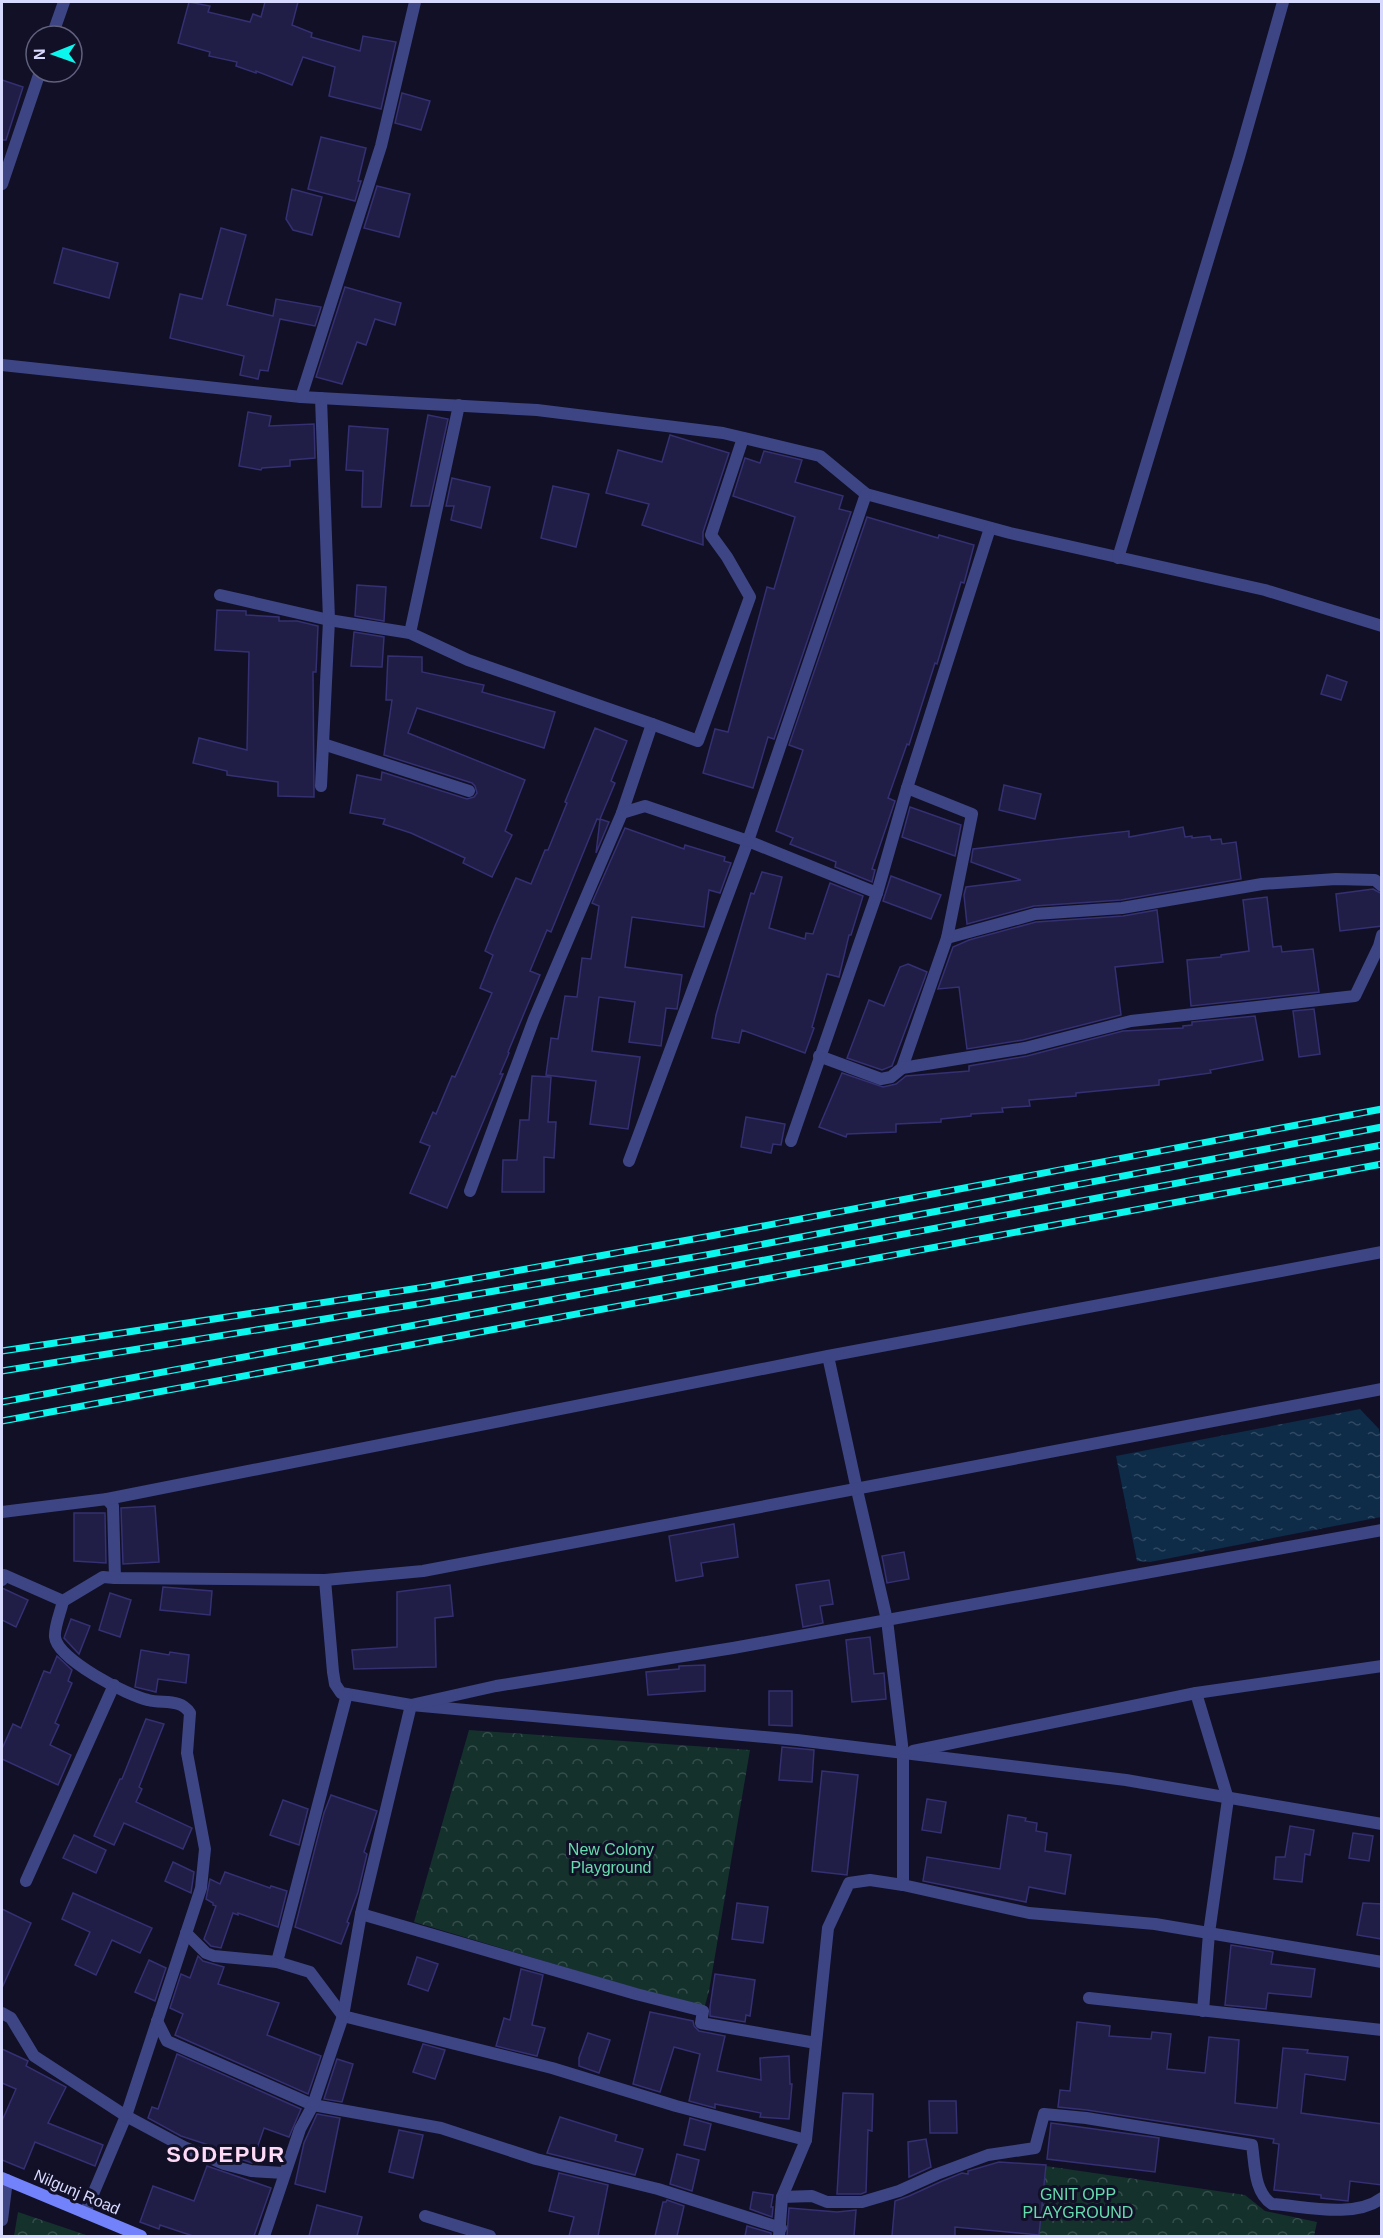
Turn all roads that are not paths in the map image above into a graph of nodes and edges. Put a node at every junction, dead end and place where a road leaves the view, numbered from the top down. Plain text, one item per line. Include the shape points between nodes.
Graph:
1 (64, 2) edge
2 (415, 2) edge
3 (1283, 2) edge
4 (56, 24) edge
5 (35, 84) edge
6 (2, 184) edge
7 (2, 365) edge
8 (301, 397) junction
9 (321, 398) junction
10 (459, 405) junction
11 (743, 438) junction
12 (866, 494) junction
13 (990, 528) junction
14 (1118, 558) junction
15 (220, 595) dead end
16 (329, 620) junction
17 (1382, 626) edge
18 (410, 633) junction
19 (652, 724) junction
20 (323, 744) junction
21 (321, 786) dead end
22 (907, 788) junction
23 (469, 791) dead end
24 (622, 813) junction
25 (748, 841) junction
26 (1382, 886) edge
27 (877, 893) junction
28 (1382, 935) edge
29 (947, 938) junction
30 (819, 1056) junction
31 (902, 1068) junction
32 (791, 1141) dead end
33 (629, 1161) dead end
34 (470, 1191) dead end
35 (1382, 1252) edge
36 (828, 1356) junction
37 (1382, 1389) edge
38 (857, 1490) junction
39 (107, 1499) junction
40 (2, 1512) edge
41 (1382, 1530) edge
42 (116, 1578) junction
43 (2, 1580) edge
44 (326, 1580) junction
45 (63, 1601) junction
46 (887, 1620) junction
47 (1382, 1666) edge
48 (114, 1685) junction
49 (1196, 1693) junction
50 (347, 1694) junction
51 (411, 1705) junction
52 (903, 1753) junction
53 (1226, 1797) junction
54 (1382, 1824) edge
55 (26, 1881) dead end
56 (903, 1885) junction
57 (361, 1914) junction
58 (186, 1933) junction
59 (1209, 1933) junction
60 (277, 1962) junction
61 (1382, 1962) edge
62 (1089, 1998) dead end
63 (1203, 2011) junction
64 (2, 2013) edge
65 (343, 2016) junction
66 (157, 2021) junction
67 (1382, 2030) edge
68 (816, 2043) junction
69 (313, 2105) junction
70 (126, 2116) junction
71 (806, 2140) junction
72 (284, 2175) junction
73 (4, 2179) edge
74 (782, 2197) junction
75 (1382, 2198) edge
76 (86, 2213) junction
77 (425, 2216) dead end
78 (2, 2220) edge
79 (780, 2232) edge
80 (141, 2236) edge
81 (264, 2236) edge
82 (490, 2236) edge

1 - 4 street
2 - 8 street via 381,146
3 - 14 street
5 - 6 street
7 - 8 street
8 - 9 street
9 - 10 street
9 - 16 street
10 - 11 street via 537,410
10 - 18 street
11 - 12 street via 820,456
11 - 19 street via 711,535 750,597 698,741
12 - 13 street
12 - 25 street
13 - 14 street
13 - 22 street
14 - 17 street via 1265,591
15 - 16 street
16 - 18 street
16 - 20 street
18 - 19 street via 468,660
19 - 24 street
20 - 21 street
20 - 23 street
22 - 27 street
22 - 29 street via 972,814
24 - 25 street via 645,806
24 - 34 street via 534,1019
25 - 27 street
25 - 33 street
26 - 29 street via 1375,880 1336,879 1262,884 1122,908 1035,915
27 - 30 street
28 - 31 street via 1355,996 1131,1021 1025,1048
29 - 31 street
30 - 31 street via 881,1079
30 - 32 street
35 - 36 street
36 - 38 street
36 - 39 street
37 - 38 street
38 - 44 street via 423,1571
38 - 46 street
39 - 40 street
39 - 42 street via 113,1506
41 - 46 street
42 - 44 street
42 - 45 street via 103,1577
43 - 45 street via 4,1575
44 - 50 street via 335,1684 341,1693
45 - 48 street via 55,1636 58,1646 84,1669
46 - 51 street via 496,1686
46 - 52 street
47 - 49 street
48 - 55 street
48 - 58 street via 147,1700 181,1703 190,1713 187,1753 205,1849 201,1888
49 - 52 street
49 - 53 street
50 - 51 street
50 - 60 street
51 - 52 street
51 - 57 street
52 - 53 street via 1126,1779
52 - 56 street
53 - 54 street
53 - 59 street
56 - 59 street via 1029,1913
56 - 68 street via 870,1880 849,1883 828,1928
57 - 65 street
57 - 68 street via 703,2011 701,2023
58 - 60 street via 214,1956
58 - 66 street
59 - 61 street
59 - 63 street
60 - 65 street via 310,1972
62 - 63 street
63 - 67 street
64 - 70 street via 11,2018 34,2056
65 - 69 street
65 - 71 street via 552,2068
66 - 69 street via 167,2042
66 - 70 street
68 - 71 street
69 - 72 street
69 - 79 street via 441,2128 536,2159 658,2189
70 - 72 street via 224,2164
70 - 76 street
71 - 74 street
72 - 81 street
73 - 76 street, Nilgunj Road
73 - 78 street
74 - 75 street via 862,2202 988,2155 1035,2148 1044,2114 1252,2145 1259,2190 1272,2204 1354,2211
74 - 79 street
76 - 80 street, Nilgunj Road
77 - 82 street

